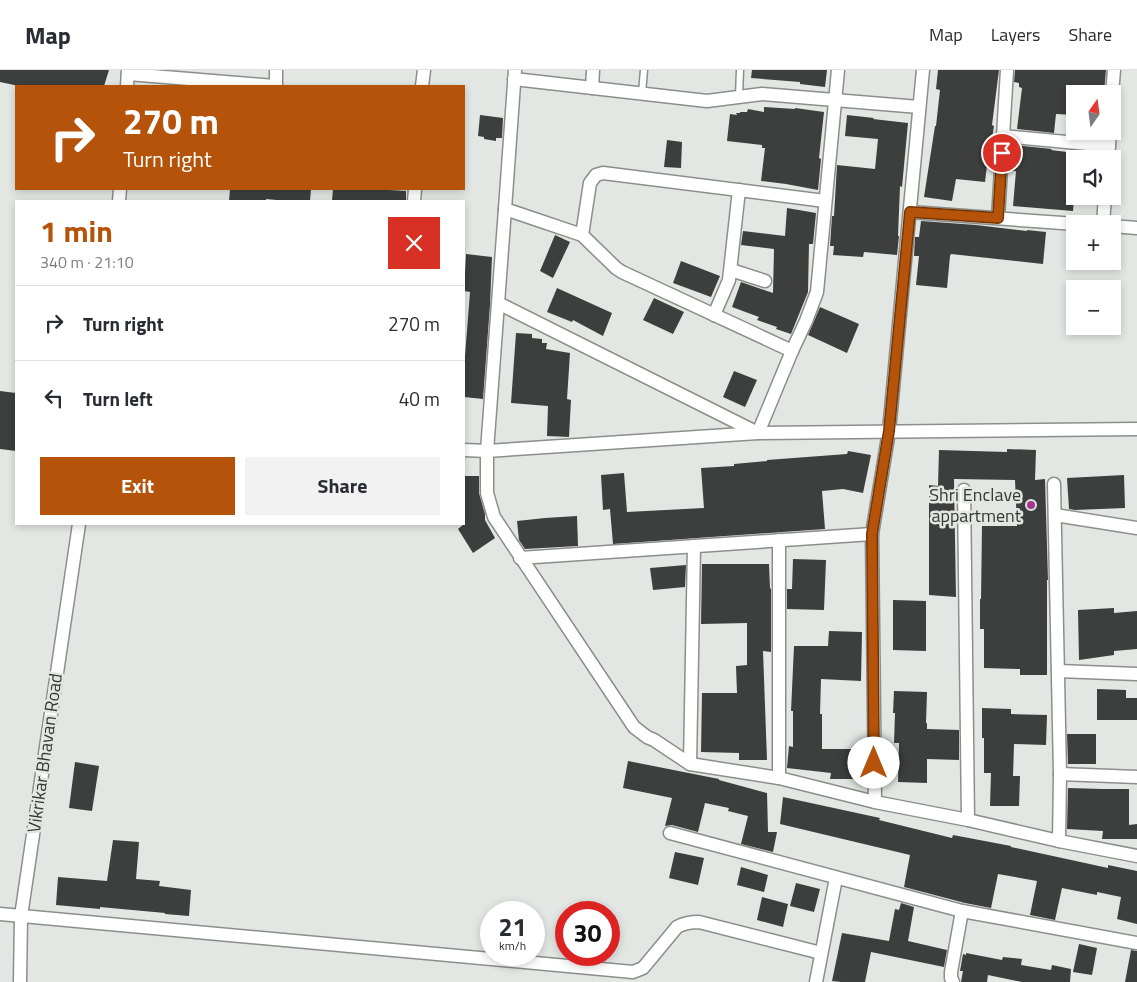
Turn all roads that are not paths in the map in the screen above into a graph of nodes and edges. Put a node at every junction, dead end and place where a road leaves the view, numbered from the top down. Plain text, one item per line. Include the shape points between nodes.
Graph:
1 (276, 70) edge
2 (424, 70) edge
3 (594, 70) edge
4 (644, 70) edge
5 (732, 70) edge
6 (838, 70) edge
7 (923, 70) edge
8 (1007, 70) edge
9 (1114, 70) edge
10 (740, 72) edge
11 (514, 75) edge
12 (128, 77) edge
13 (259, 85) edge
14 (275, 85) edge
15 (422, 85) edge
16 (1113, 85) edge
17 (592, 88) junction
18 (642, 94) junction
19 (739, 96) junction
20 (835, 100) junction
21 (919, 107) junction
22 (1003, 136) junction
23 (1095, 150) edge
24 (739, 190) junction
25 (824, 201) junction
26 (506, 208) junction
27 (910, 212) junction
28 (998, 218) junction
29 (1066, 223) edge
30 (1121, 227) edge
31 (1137, 228) edge
32 (582, 235) junction
33 (731, 270) junction
34 (765, 281) dead end
35 (498, 303) junction
36 (714, 315) junction
37 (792, 351) junction
38 (1137, 429) edge
39 (889, 431) junction
40 (758, 433) junction
41 (465, 450) edge
42 (487, 451) junction
43 (1054, 484) dead end
44 (964, 490) dead end
45 (1055, 515) junction
46 (79, 525) edge
47 (1137, 528) edge
48 (872, 534) junction
49 (779, 540) junction
50 (694, 546) junction
51 (520, 558) junction
52 (1058, 671) junction
53 (1137, 674) edge
54 (690, 764) junction
55 (1060, 774) junction
56 (1137, 777) edge
57 (779, 778) junction
58 (875, 802) junction
59 (968, 820) junction
60 (670, 833) dead end
61 (1059, 841) junction
62 (1137, 856) edge
63 (836, 878) junction
64 (962, 911) junction
65 (0, 914) edge
66 (21, 916) junction
67 (1137, 944) edge
68 (822, 953) junction
69 (20, 982) edge
70 (816, 982) edge
71 (954, 982) edge

1 - 14 street
2 - 15 street
3 - 17 street
4 - 18 lane
5 - 10 lane
6 - 20 street
7 - 21 street
8 - 22 street
9 - 16 street
10 - 19 lane
11 - 17 street
11 - 26 street
12 - 13 street
17 - 18 street
18 - 19 street via 707,101
19 - 20 street via 762,94
20 - 21 street
20 - 25 street
21 - 27 street
22 - 23 street
22 - 28 street
24 - 25 street
24 - 32 street via 603,173 596,175 590,183
24 - 33 street
25 - 37 street via 817,292
26 - 32 street
26 - 35 street
27 - 28 street
27 - 39 street
28 - 29 street
30 - 31 street
32 - 36 street via 622,272
33 - 34 street
33 - 36 street
35 - 40 street
35 - 42 street
36 - 37 street
37 - 40 street
38 - 39 street
39 - 40 street
39 - 48 street
40 - 42 street
41 - 42 street
42 - 51 street via 489,505
43 - 45 street
44 - 59 street
45 - 47 street
45 - 52 street
46 - 66 street, Vikrikar Bhavan Road
48 - 49 street
48 - 58 street
49 - 50 street
49 - 57 street
50 - 51 street
50 - 54 street
51 - 54 street via 634,728
52 - 53 street
52 - 55 street
54 - 57 street
55 - 56 street
55 - 61 street
57 - 58 street
58 - 59 street
59 - 61 street
60 - 63 street
61 - 62 street
63 - 64 street
63 - 68 street
64 - 67 street
64 - 71 street via 951,972
65 - 66 street
66 - 68 street via 633,972 643,968 677,927 690,922
66 - 69 street, Vikrikar Bhavan Road
68 - 70 street

